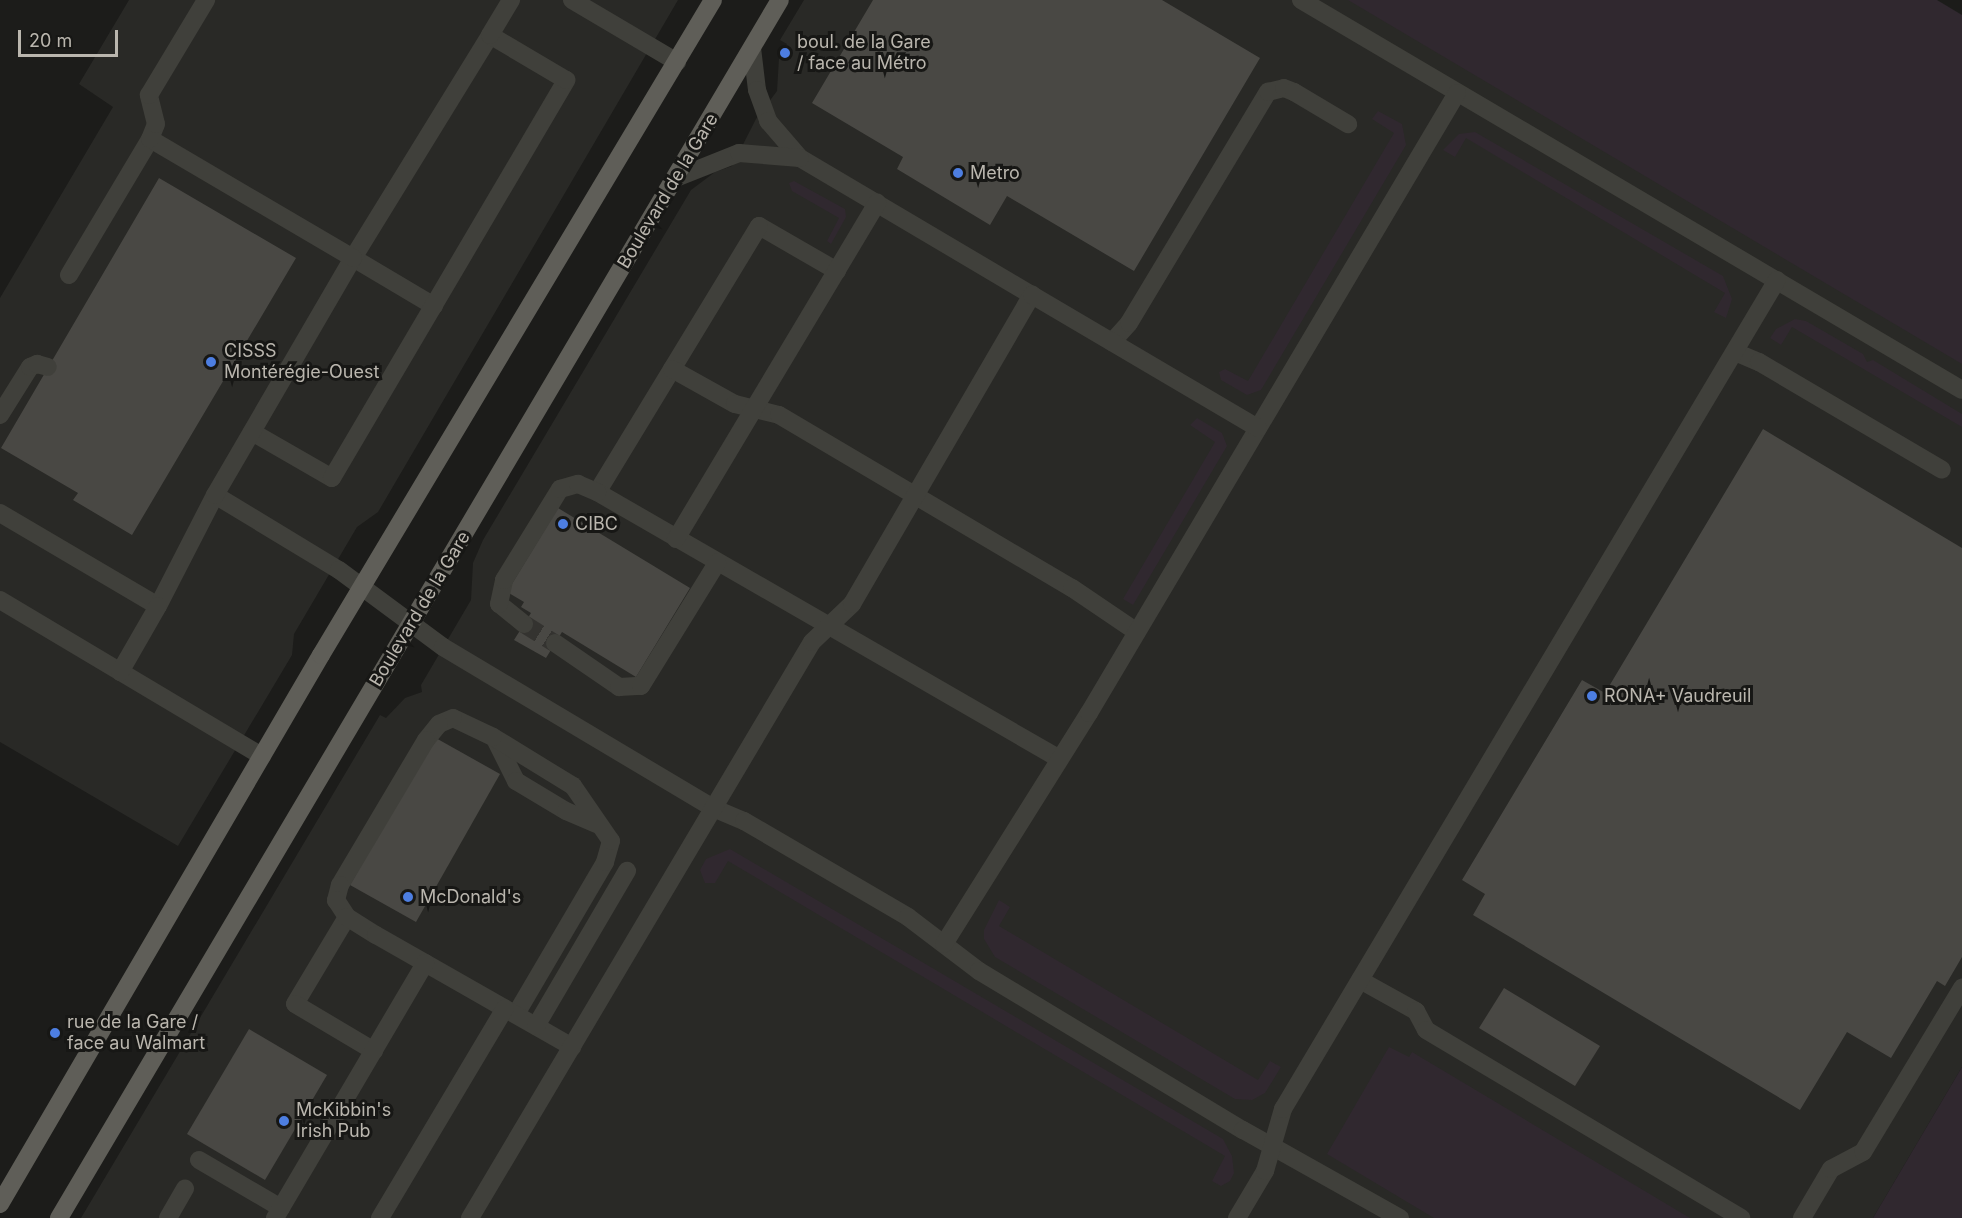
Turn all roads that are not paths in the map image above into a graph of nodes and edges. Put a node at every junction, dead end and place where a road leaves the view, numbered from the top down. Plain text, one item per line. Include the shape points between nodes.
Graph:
1 (206, 0) edge
2 (511, 0) edge
3 (572, 0) edge
4 (713, 0) edge
5 (780, 0) edge
6 (1300, 0) edge
7 (490, 35) junction
8 (752, 48) junction
9 (677, 62) junction
10 (1457, 93) junction
11 (1348, 124) dead end
12 (150, 140) junction
13 (800, 158) junction
14 (676, 178) junction
15 (877, 203) junction
16 (353, 258) junction
17 (837, 271) junction
18 (69, 275) dead end
19 (1777, 280) junction
20 (1032, 295) junction
21 (434, 306) junction
22 (1112, 342) junction
23 (1735, 352) junction
24 (48, 367) dead end
25 (672, 369) junction
26 (1962, 390) edge
27 (754, 409) junction
28 (0, 415) edge
29 (1258, 428) junction
30 (252, 432) junction
31 (1942, 470) dead end
32 (597, 492) junction
33 (215, 495) junction
34 (915, 495) junction
35 (0, 513) edge
36 (676, 539) junction
37 (717, 563) junction
38 (363, 588) junction
39 (0, 600) edge
40 (158, 606) junction
41 (524, 624) tunnel mouth
42 (412, 625) junction
43 (829, 626) junction
44 (1137, 632) junction
45 (555, 643) tunnel mouth
46 (120, 672) junction
47 (493, 737) junction
48 (262, 756) junction
49 (1058, 758) junction
50 (713, 808) junction
51 (596, 824) junction
52 (627, 871) dead end
53 (347, 917) junction
54 (944, 944) junction
55 (425, 963) junction
56 (1360, 980) junction
57 (1962, 988) edge
58 (511, 1011) junction
59 (536, 1026) junction
60 (572, 1047) junction
61 (374, 1051) junction
62 (1273, 1145) junction
63 (199, 1160) dead end
64 (185, 1190) dead end
65 (0, 1204) edge
66 (278, 1213) edge
67 (59, 1218) edge
68 (168, 1218) edge
69 (380, 1218) edge
70 (470, 1218) edge
71 (1237, 1218) edge
72 (1400, 1218) edge
73 (1742, 1218) edge
74 (1802, 1218) edge

1 - 12 lane via 149,95 156,124
2 - 7 lane
3 - 9 lane
4 - 9 main road
5 - 8 main road, Boulevard de la Gare
6 - 10 lane
7 - 16 lane
7 - 21 lane via 566,80
8 - 13 lane via 757,90 768,121
8 - 14 main road, Boulevard de la Gare
9 - 38 main road
10 - 19 lane
10 - 29 lane
11 - 22 lane via 1294,92 1284,88 1268,92 1129,323
12 - 16 lane
12 - 18 lane
13 - 14 lane via 739,153 698,166
13 - 15 lane
14 - 42 main road, Boulevard de la Gare
15 - 17 lane
15 - 20 lane
16 - 21 lane
16 - 30 lane
17 - 25 lane via 759,226
17 - 27 lane
19 - 23 lane
19 - 26 lane
20 - 22 lane
20 - 34 lane
21 - 30 lane via 332,478
22 - 29 lane
23 - 31 lane via 1759,362
23 - 56 lane
24 - 28 lane via 30,367
25 - 27 lane via 735,404
25 - 32 lane
27 - 34 lane via 779,415
27 - 36 lane
29 - 44 lane
30 - 33 lane
32 - 36 lane
32 - 41 lane via 578,484 560,489 504,580 499,604
33 - 38 lane
33 - 40 lane
34 - 43 lane via 852,604
34 - 44 lane via 1122,619
35 - 40 lane
36 - 37 lane
37 - 43 lane
37 - 45 lane via 641,686 619,687
38 - 42 lane
38 - 48 main road
39 - 46 lane
40 - 46 lane
42 - 50 lane
42 - 67 main road, Boulevard de la Gare
43 - 49 lane
43 - 50 lane via 812,642
44 - 49 lane
46 - 48 lane
47 - 51 lane via 573,786
47 - 51 lane via 504,751 516,780 566,812
47 - 53 lane via 453,718 432,731 340,885 336,900
48 - 65 main road
49 - 54 lane
50 - 54 lane via 754,827 908,917
50 - 60 lane
51 - 58 lane via 609,836 612,848
52 - 59 lane
53 - 55 lane
53 - 61 lane via 295,1004
54 - 62 lane via 979,971
55 - 58 lane
55 - 61 lane
56 - 62 lane via 1283,1109
56 - 73 lane via 1416,1011 1426,1030
57 - 74 lane via 1863,1152 1831,1169
58 - 59 lane
58 - 69 lane
59 - 60 lane
60 - 70 lane
61 - 66 lane
62 - 71 lane via 1265,1171
62 - 72 lane
63 - 66 lane
64 - 68 lane

